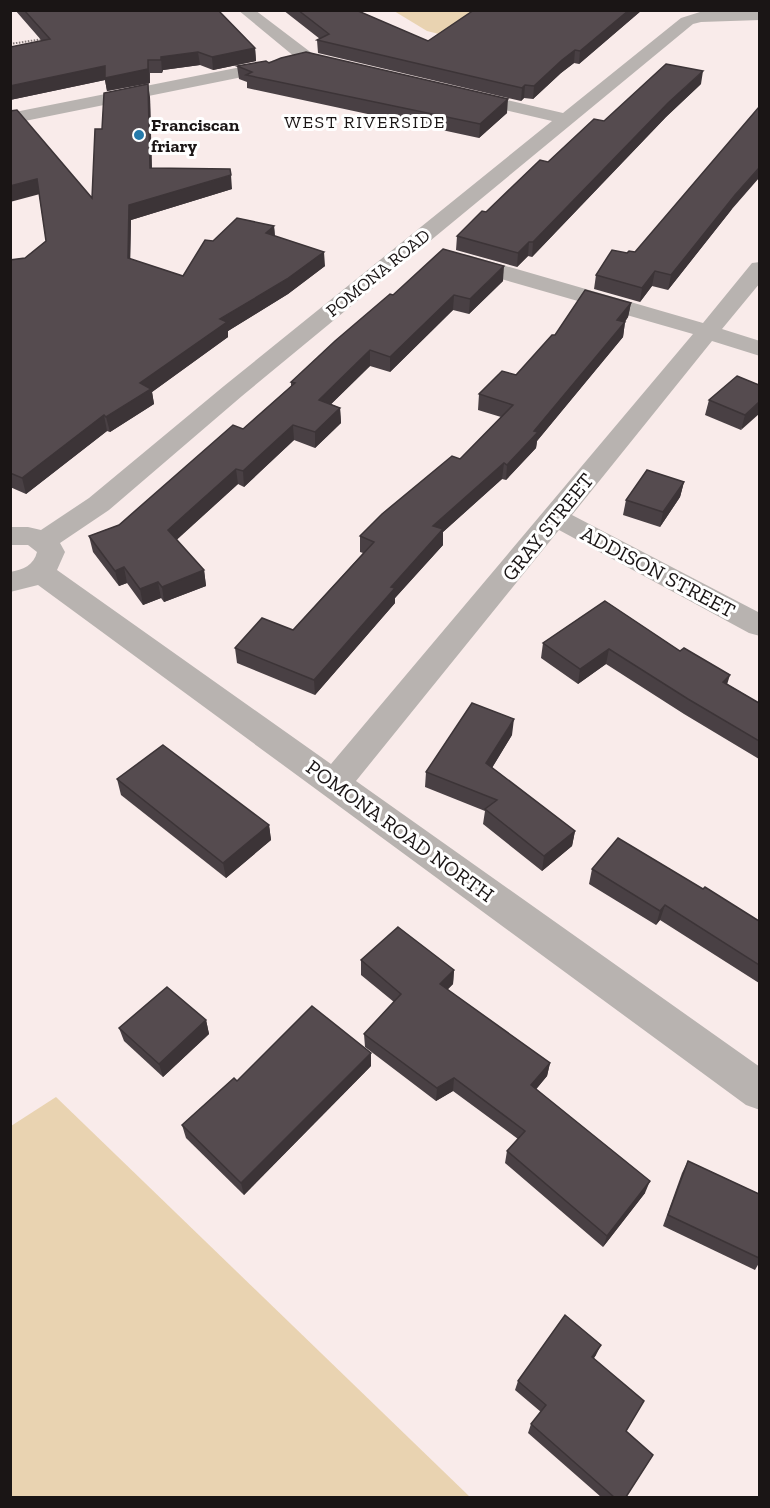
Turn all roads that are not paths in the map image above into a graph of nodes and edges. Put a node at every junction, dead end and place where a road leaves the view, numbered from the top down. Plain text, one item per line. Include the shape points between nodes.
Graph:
1 (245, 10) edge
2 (714, 13) edge
3 (759, 15) edge
4 (307, 58) junction
5 (360, 71) edge
6 (451, 92) edge
7 (10, 119) edge
8 (565, 119) junction
9 (412, 246) junction
10 (759, 268) edge
11 (706, 331) junction
12 (759, 350) edge
13 (556, 518) junction
14 (10, 536) edge
15 (32, 565) edge
16 (759, 626) edge
17 (334, 784) junction
18 (759, 1091) edge

1 - 4 street
2 - 3 street, POMONA ROAD
2 - 8 street, POMONA ROAD via 687,21
4 - 5 street
4 - 7 street
6 - 8 street
8 - 9 street, POMONA ROAD
9 - 11 street
9 - 15 street, POMONA ROAD via 233,391
10 - 11 street, GRAY STREET
11 - 12 street
11 - 13 street, GRAY STREET
13 - 16 street, ADDISON STREET
13 - 17 street, GRAY STREET
14 - 15 street via 35,537
15 - 17 street, POMONA ROAD NORTH
17 - 18 street, POMONA ROAD NORTH

